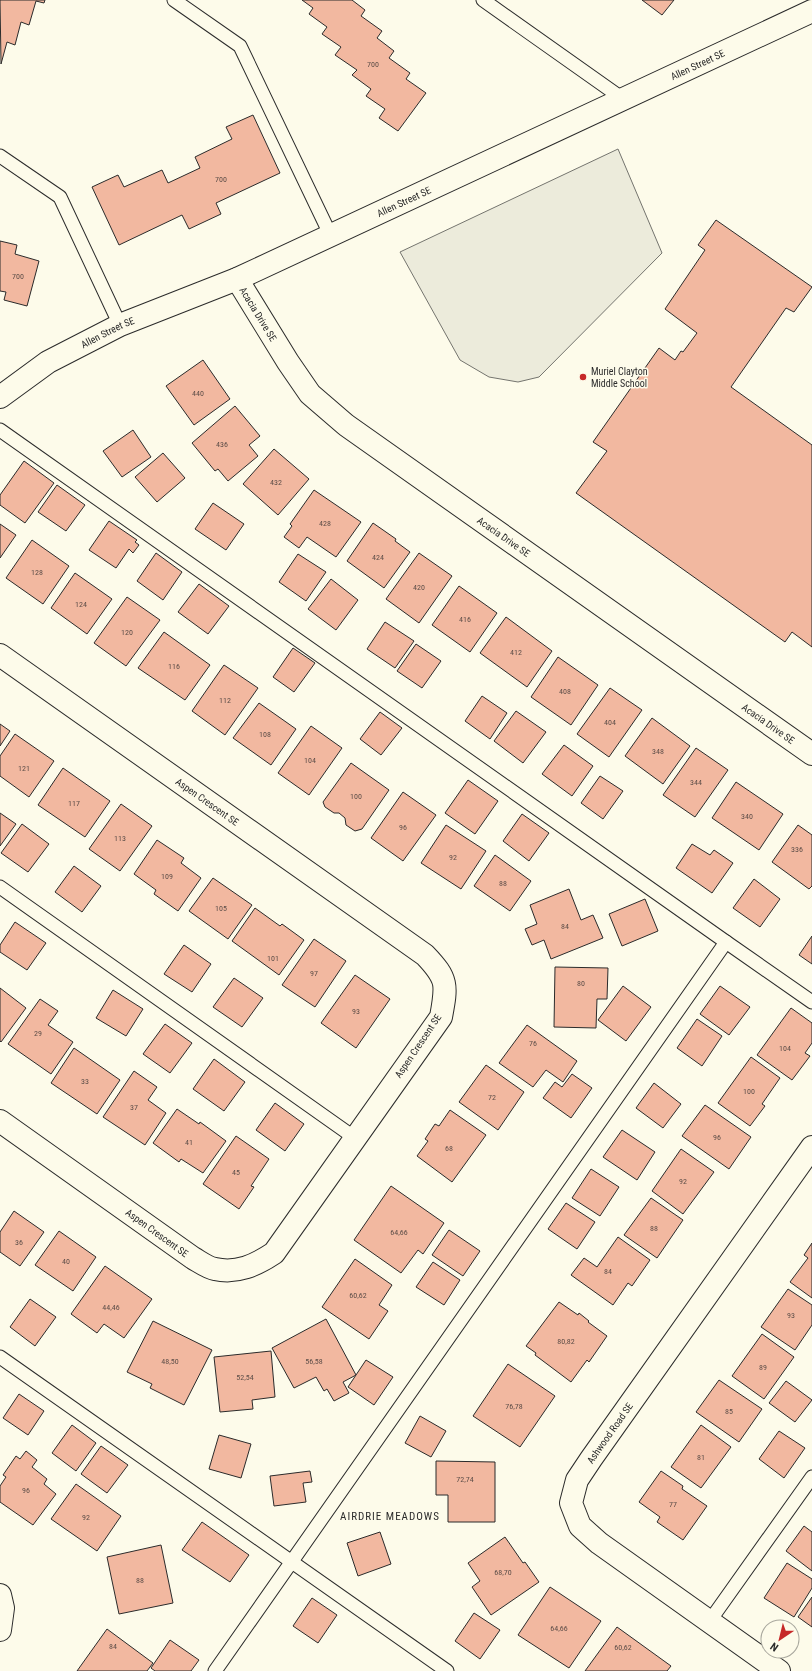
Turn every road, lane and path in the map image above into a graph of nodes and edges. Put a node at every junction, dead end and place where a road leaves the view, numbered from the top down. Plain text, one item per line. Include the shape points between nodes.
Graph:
1 (174, 0) edge
2 (483, 0) edge
3 (812, 11) edge
4 (623, 99) junction
5 (0, 156) edge
6 (330, 234) junction
7 (237, 279) junction
8 (120, 325) junction
9 (0, 397) edge
10 (0, 430) edge
11 (0, 655) edge
12 (812, 754) edge
13 (0, 887) edge
14 (726, 942) junction
15 (812, 1002) edge
16 (0, 1120) edge
17 (355, 1138) junction
18 (812, 1147) edge
19 (0, 1357) edge
20 (812, 1477) edge
21 (292, 1562) junction
22 (0, 1595) edge
23 (709, 1622) junction
24 (0, 1630) edge
25 (215, 1671) edge
26 (447, 1671) edge
27 (779, 1671) edge

1 - 6 lane via 240,46
2 - 4 lane
3 - 4 street, Allen Street SE
4 - 6 street, Allen Street SE
5 - 8 lane via 60,197
6 - 7 street, Allen Street SE
7 - 8 street, Allen Street SE
7 - 12 street, Acacia Drive SE via 310,394 346,425
8 - 9 street, Allen Street SE via 48,362
10 - 14 lane
11 - 17 street, Aspen Crescent SE via 425,955 437,968 444,979 440,1017
13 - 17 lane
14 - 15 lane
14 - 21 lane
16 - 17 street, Aspen Crescent SE via 193,1258 214,1269 233,1271 257,1265 274,1253
18 - 23 street, Ashwood Road SE via 591,1458 577,1480 571,1503 580,1526 599,1543
19 - 21 lane
20 - 23 lane
21 - 25 lane
21 - 26 lane
22 - 24 street via 3,1608
23 - 27 street, Ashwood Road SE

